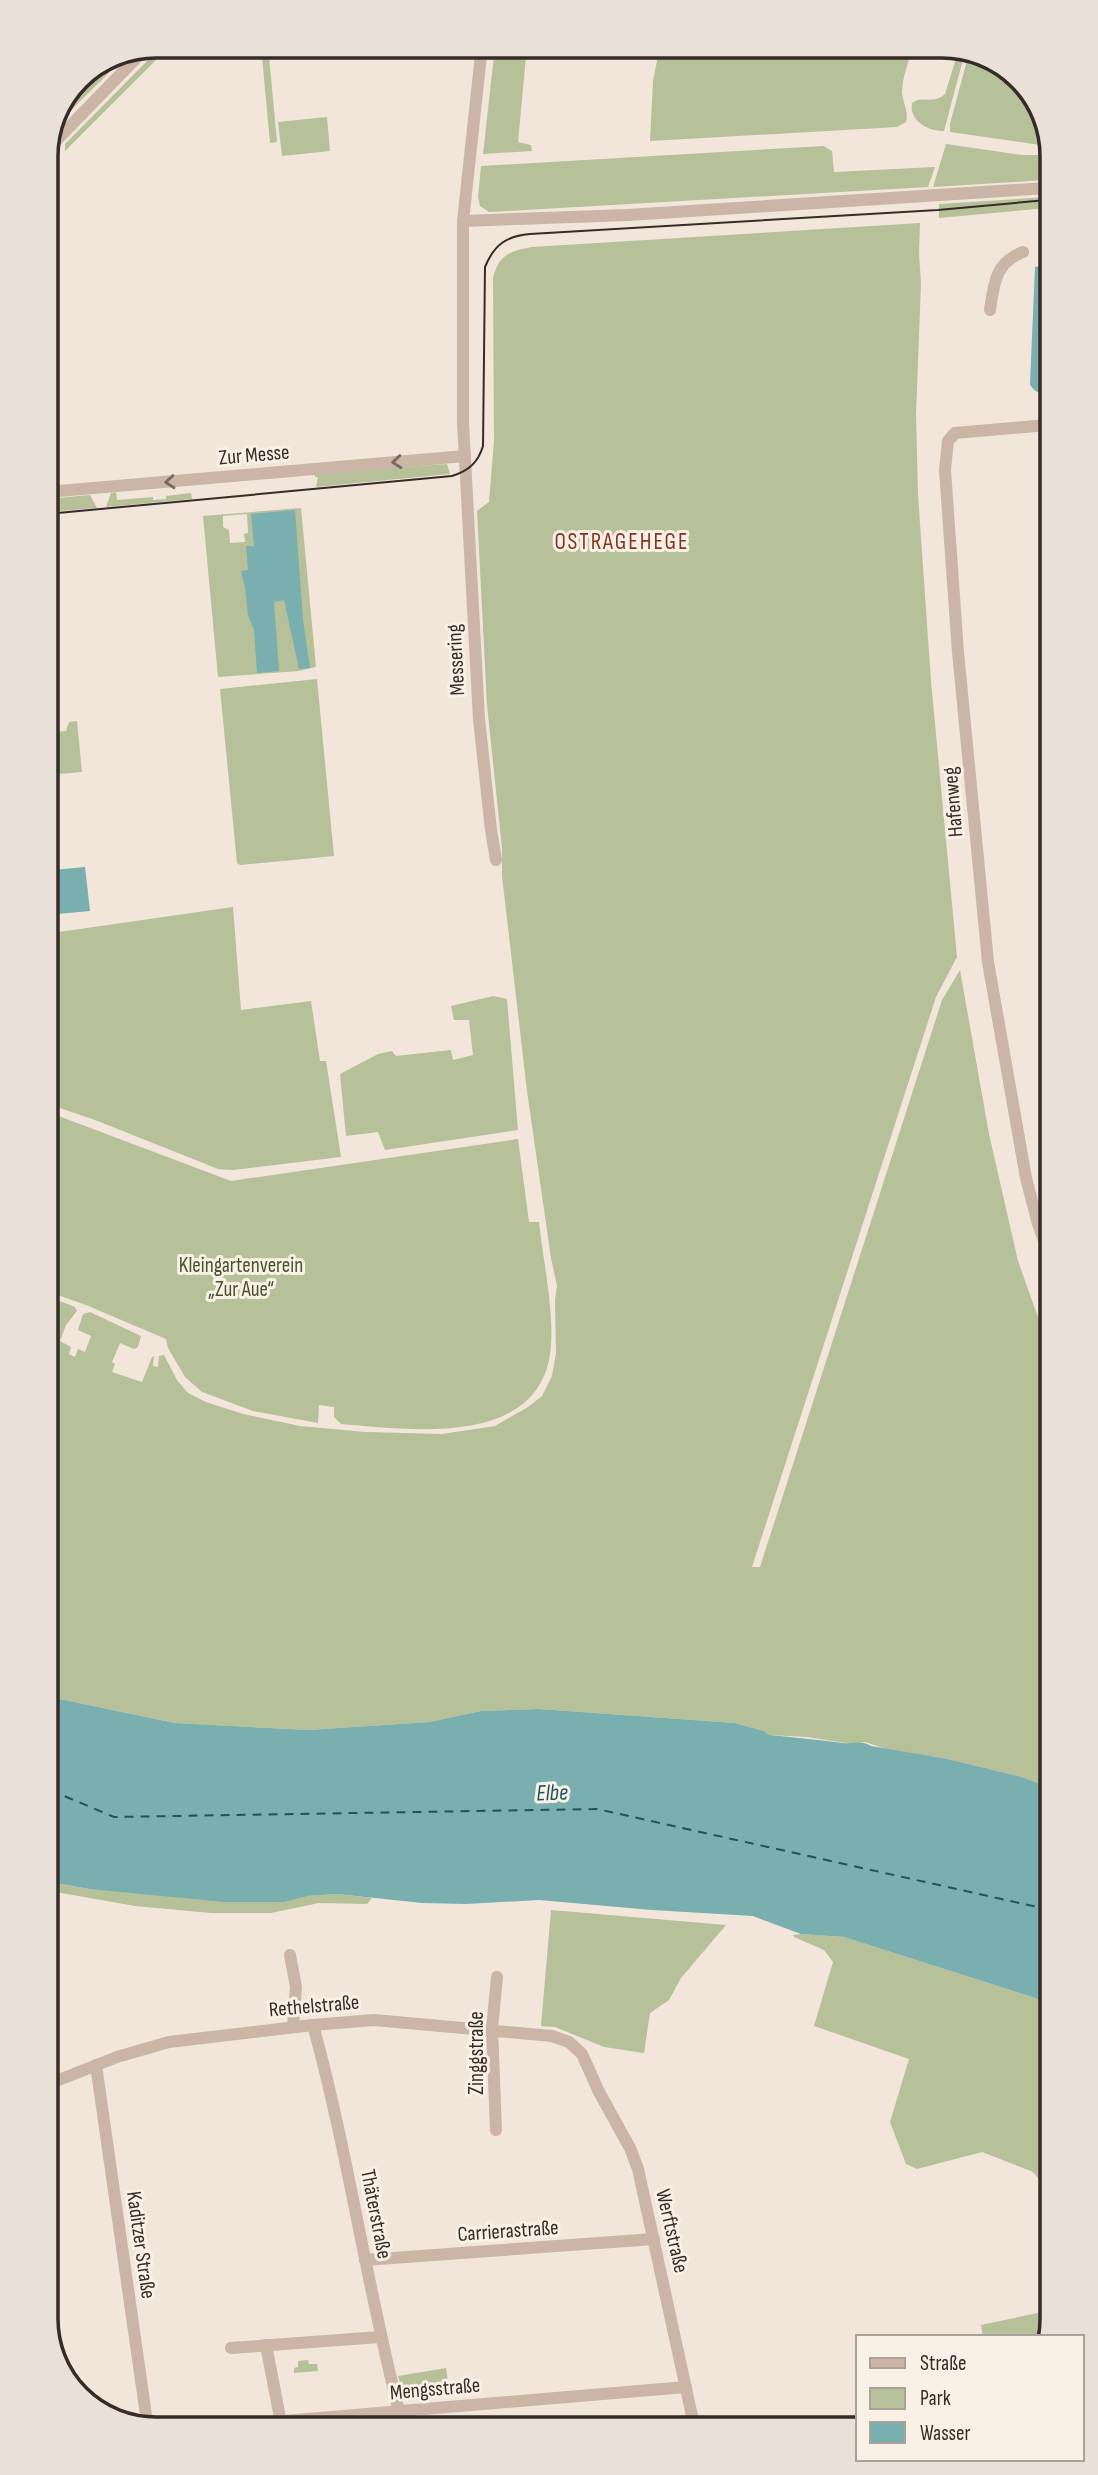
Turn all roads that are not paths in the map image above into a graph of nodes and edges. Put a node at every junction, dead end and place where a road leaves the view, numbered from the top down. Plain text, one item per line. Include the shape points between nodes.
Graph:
1 (481, 58) edge
2 (133, 61) edge
3 (60, 136) edge
4 (1040, 189) edge
5 (463, 221) junction
6 (1023, 252) dead end
7 (990, 310) dead end
8 (1040, 426) edge
9 (465, 456) junction
10 (58, 491) edge
11 (496, 860) dead end
12 (1040, 1229) edge
13 (290, 1955) dead end
14 (497, 1977) dead end
15 (313, 2025) junction
16 (293, 2027) junction
17 (492, 2029) junction
18 (582, 2054) joint
19 (96, 2066) junction
20 (58, 2080) edge
21 (496, 2130) dead end
22 (654, 2239) junction
23 (365, 2260) junction
24 (380, 2337) junction
25 (266, 2345) junction
26 (231, 2348) dead end
27 (686, 2387) junction
28 (399, 2411) junction
29 (146, 2416) edge
30 (280, 2417) edge
31 (348, 2417) edge
32 (692, 2417) edge

1 - 5 street
2 - 3 street
4 - 5 street
5 - 9 street, Messering
6 - 7 street via 1001,266
8 - 12 street, Hafenweg via 955,433 948,441 945,470 988,962 1026,1178
9 -> 10 street, Zur Messe
9 - 11 street, Messering via 479,719
13 - 16 street via 296,1987
14 - 17 street, Zinggstraße
15 - 16 street, Rethelstraße
15 - 17 street, Rethelstraße via 373,2020
15 - 23 street, Thäterstraße
16 - 19 street, Rethelstraße via 169,2042
17 - 18 street, Rethelstraße via 552,2036 569,2042
17 - 21 street, Zinggstraße
18 - 22 street, Werftstraße via 630,2148
19 - 20 street, Rethelstraße
19 - 29 street, Kaditzer Straße
22 - 23 street, Carrierastraße
22 - 27 street, Werftstraße
23 - 24 street, Thäterstraße
24 - 25 street
24 - 28 street, Thäterstraße
25 - 26 street
25 - 30 street
27 - 28 street, Mengsstraße
27 - 32 street, Werftstraße
28 - 31 street, Mengsstraße

